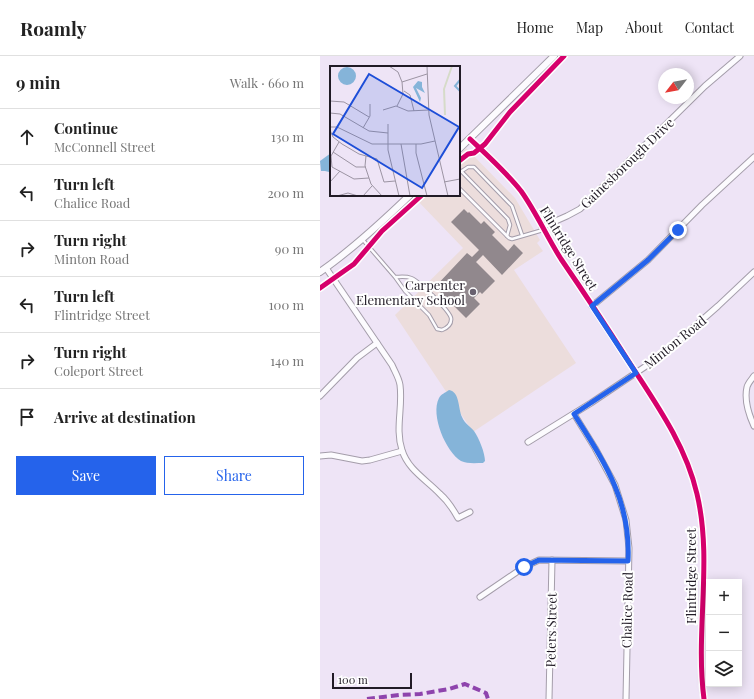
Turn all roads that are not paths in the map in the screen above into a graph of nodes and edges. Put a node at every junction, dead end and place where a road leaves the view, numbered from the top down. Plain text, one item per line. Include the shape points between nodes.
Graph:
1 (554, 56) edge
2 (740, 56) edge
3 (470, 139) junction
4 (460, 148) edge
5 (754, 157) edge
6 (460, 172) edge
7 (460, 189) edge
8 (409, 196) edge
9 (542, 228) junction
10 (522, 235) junction
11 (507, 236) junction
12 (362, 240) junction
13 (326, 268) junction
14 (320, 272) edge
15 (754, 272) edge
16 (395, 277) junction
17 (592, 306) junction
18 (377, 343) junction
19 (636, 373) junction
20 (754, 376) edge
21 (320, 396) edge
22 (574, 414) junction
23 (754, 426) edge
24 (528, 442) dead end
25 (402, 451) junction
26 (320, 456) edge
27 (470, 512) dead end
28 (552, 560) junction
29 (628, 561) junction
30 (480, 597) dead end
31 (549, 699) edge
32 (626, 699) edge
33 (704, 699) edge

1 - 3 street
2 - 9 street, Gainesborough Drive via 705,86 580,209
3 - 4 street
3 - 9 street, Flintridge Street via 520,190
5 - 17 street via 648,260
6 - 10 lane via 468,167 474,167 508,201 514,209
6 - 11 lane via 506,215 509,222
7 - 11 lane
8 - 12 street
9 - 10 lane
9 - 17 street, Flintridge Street
10 - 11 lane via 512,239
12 - 13 street
12 - 16 lane
13 - 14 street
13 - 18 street
15 - 19 street, Minton Road via 661,356
16 - 16 lane via 429,315 436,329 442,330 449,325 451,321 446,310 418,282 405,276
17 - 19 street, Flintridge Street
18 - 21 street via 357,358
18 - 25 street via 392,365 400,385 399,438
19 - 22 street, Minton Road
19 - 33 street, Flintridge Street via 676,438 697,493 703,524 701,633
20 - 23 street via 747,386 747,395 748,409
22 - 24 street, Minton Road
22 - 29 street, Chalice Road via 615,485 626,520
25 - 26 street via 362,461 336,455
25 - 27 street via 411,466 447,501 458,518
28 - 29 street
28 - 30 street via 531,563
28 - 31 street, Peters Street
29 - 32 street, Chalice Road

